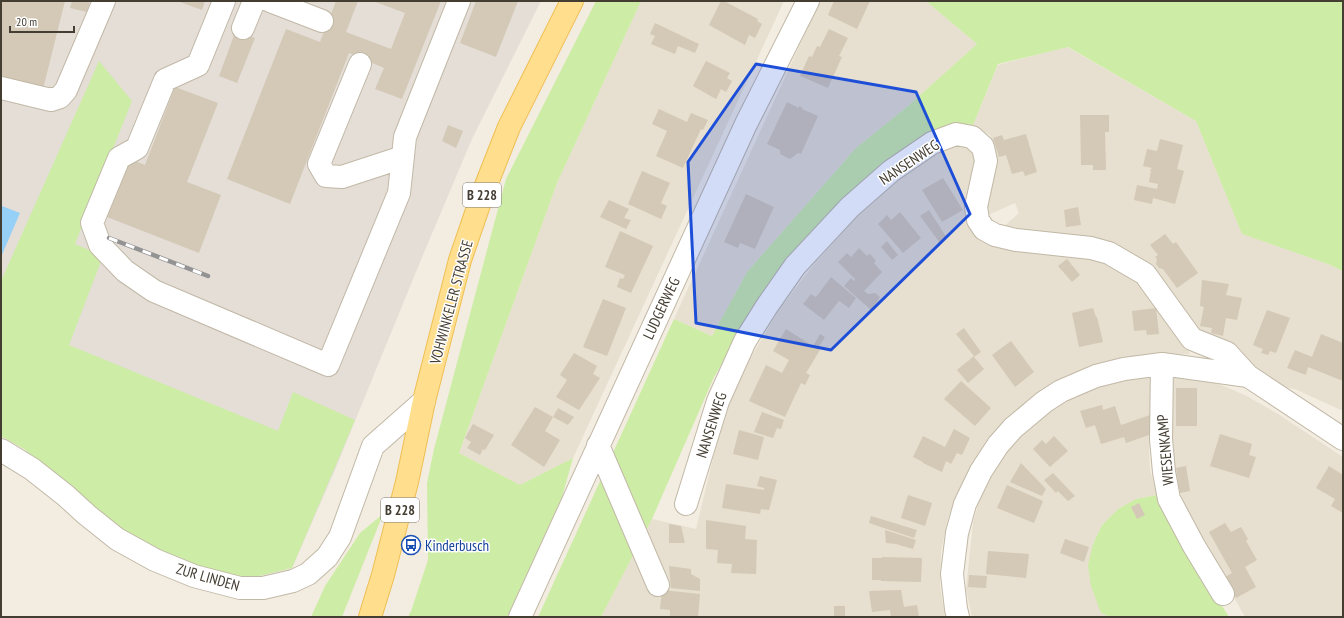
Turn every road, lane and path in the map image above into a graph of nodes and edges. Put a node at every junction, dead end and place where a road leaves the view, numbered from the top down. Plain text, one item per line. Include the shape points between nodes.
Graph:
1 (104, 1) edge
2 (224, 1) edge
3 (254, 1) edge
4 (270, 1) edge
5 (459, 1) edge
6 (572, 1) edge
7 (808, 1) edge
8 (322, 21) dead end
9 (243, 28) dead end
10 (360, 64) dead end
11 (1, 88) edge
12 (403, 157) junction
13 (1162, 364) junction
14 (1248, 376) junction
15 (424, 401) junction
16 (1339, 434) edge
17 (598, 445) junction
18 (1, 450) edge
19 (686, 504) dead end
20 (658, 585) dead end
21 (1223, 594) dead end
22 (370, 617) edge
23 (520, 617) edge
24 (958, 617) edge

1 - 11 street via 66,90 60,97 51,100
2 - 12 street via 198,65 165,80 137,148 119,158 92,223 100,245 125,271 154,291 328,365 399,193
3 - 9 street
4 - 8 street
5 - 12 street via 405,137
6 - 15 main road, VOHWINKELER STRASSE / B 228 via 509,127 483,193 460,260
7 - 17 street, LUDGERWEG via 746,124
10 - 12 street via 319,164 326,176 342,177
13 - 14 street
13 - 21 street, WIESENKAMP via 1161,439 1169,498
13 - 24 street via 1096,376 1061,391 1013,428 998,445 981,471 965,504 957,533 952,574
14 - 16 street
14 - 19 street, NANSENWEG via 1228,353 1192,339 1145,274 1109,253 1091,248 995,236 984,229 978,220 976,207 986,161 983,147 972,137 956,134 932,143 891,171 850,207 795,266 745,341 718,401
15 - 18 street, ZUR LINDEN via 372,446 340,537 327,557 308,574 293,581 263,588 240,588 194,576 155,560 117,539 32,469
15 - 22 main road, VOHWINKELER STRASSE / B 228 via 403,498
17 - 20 street
17 - 23 street, LUDGERWEG

